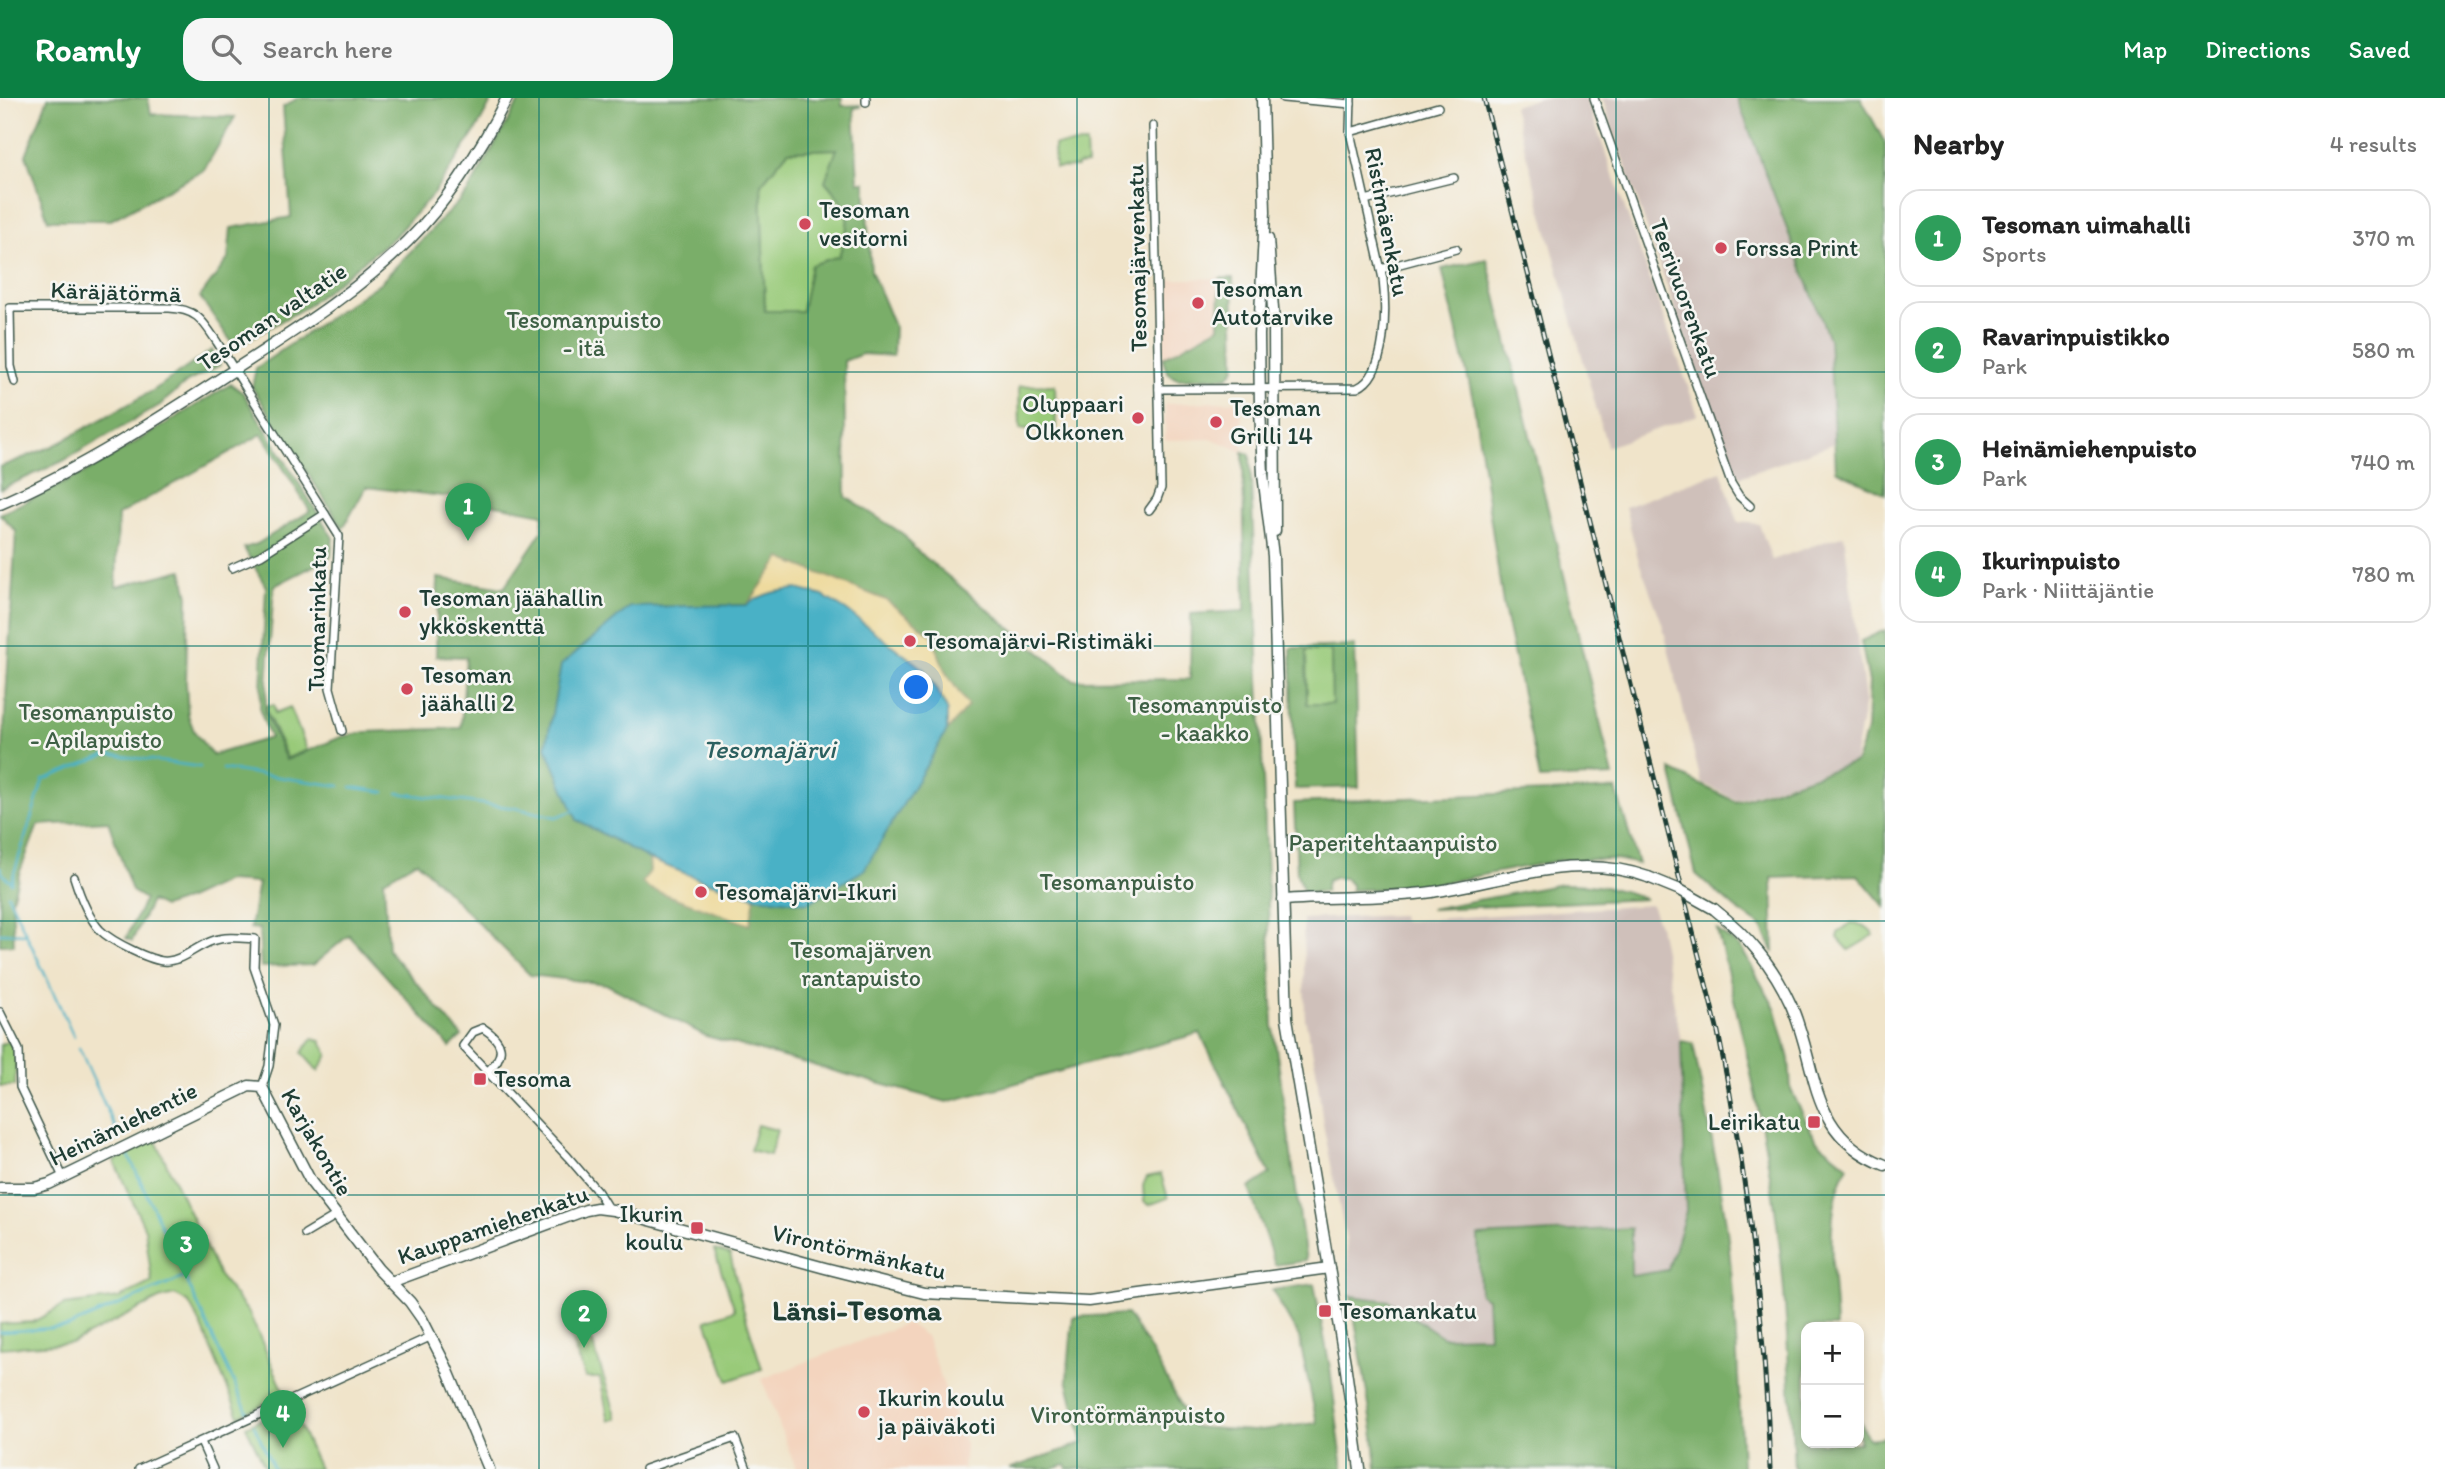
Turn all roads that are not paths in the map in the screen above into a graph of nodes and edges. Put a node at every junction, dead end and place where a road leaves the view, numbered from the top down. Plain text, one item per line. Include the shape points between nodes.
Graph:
1 (507, 98) edge
2 (1262, 98) edge
3 (1283, 98) edge
4 (1594, 98) edge
5 (1351, 101) edge
6 (1438, 107) dead end
7 (1153, 126) dead end
8 (1350, 132) junction
9 (1454, 178) dead end
10 (1365, 200) junction
11 (1265, 212) junction
12 (1456, 249) dead end
13 (1381, 269) junction
14 (234, 369) junction
15 (15, 382) dead end
16 (1159, 389) junction
17 (1259, 389) junction
18 (1275, 389) junction
19 (0, 504) edge
20 (1750, 506) dead end
21 (1149, 510) dead end
22 (325, 514) junction
23 (1273, 556) junction
24 (232, 568) dead end
25 (342, 731) dead end
26 (74, 877) dead end
27 (1283, 900) junction
28 (0, 1012) edge
29 (488, 1072) junction
30 (262, 1087) junction
31 (1885, 1165) edge
32 (63, 1177) junction
33 (0, 1188) edge
34 (609, 1210) junction
35 (335, 1216) junction
36 (305, 1234) dead end
37 (1329, 1268) junction
38 (391, 1282) junction
39 (432, 1336) junction
40 (201, 1442) junction
41 (139, 1469) edge
42 (213, 1469) edge
43 (489, 1469) edge
44 (645, 1469) edge
45 (747, 1469) edge
46 (1360, 1469) edge

1 - 14 street, Tesoman valtatie via 485,141 410,240 342,297
2 - 11 street
3 - 5 street
4 - 20 street, Teerivuorenkatu via 1731,483
5 - 8 street, Ristimäenkatu
6 - 8 street
7 - 16 street, Tesomajärvenkatu
8 - 10 street, Ristimäenkatu
9 - 10 street
10 - 13 street, Ristimäenkatu
11 - 17 street
11 - 18 street
12 - 13 street
13 - 18 street, Ristimäenkatu via 1385,300 1382,340 1370,379 1357,388
14 - 15 street, Käräjätörmä via 203,322 181,309 10,308
14 - 19 street, Tesoman valtatie via 109,447
14 - 22 street, Tuomarinkatu
16 - 17 street
16 - 21 street, Tesomajärvenkatu via 1161,488
17 - 18 street
17 - 23 street
18 - 23 street
22 - 24 street
22 - 25 street, Tuomarinkatu via 339,536 330,688
23 - 27 street
26 - 30 street, Karjakontie via 98,928 155,960 172,961 229,937 255,939 254,967 274,1025 270,1066
27 - 31 street, bridge via 1424,893 1578,867 1618,870 1680,890 1714,909 1768,962 1793,1009 1816,1092 1830,1123 1855,1149
27 - 37 street via 1287,1018
28 - 32 street via 19,1050 20,1087
29 - 29 street via 500,1056 500,1046 483,1028 473,1032 463,1046
29 - 34 street via 568,1157
30 - 32 street, Heinämiehentie via 249,1086
30 - 35 street, Karjakontie via 311,1182
32 - 33 street, Heinämiehentie via 42,1187
34 - 37 street, Virontörmänkatu via 924,1293 1089,1301
34 - 38 street, Kauppamiehenkatu via 586,1210
35 - 36 street
35 - 38 street, Karjakontie
37 - 46 street
38 - 39 street, Karjakontie
39 - 40 street
39 - 43 street, Karjakontie
40 - 41 street
40 - 42 street
44 - 45 street via 735,1438

